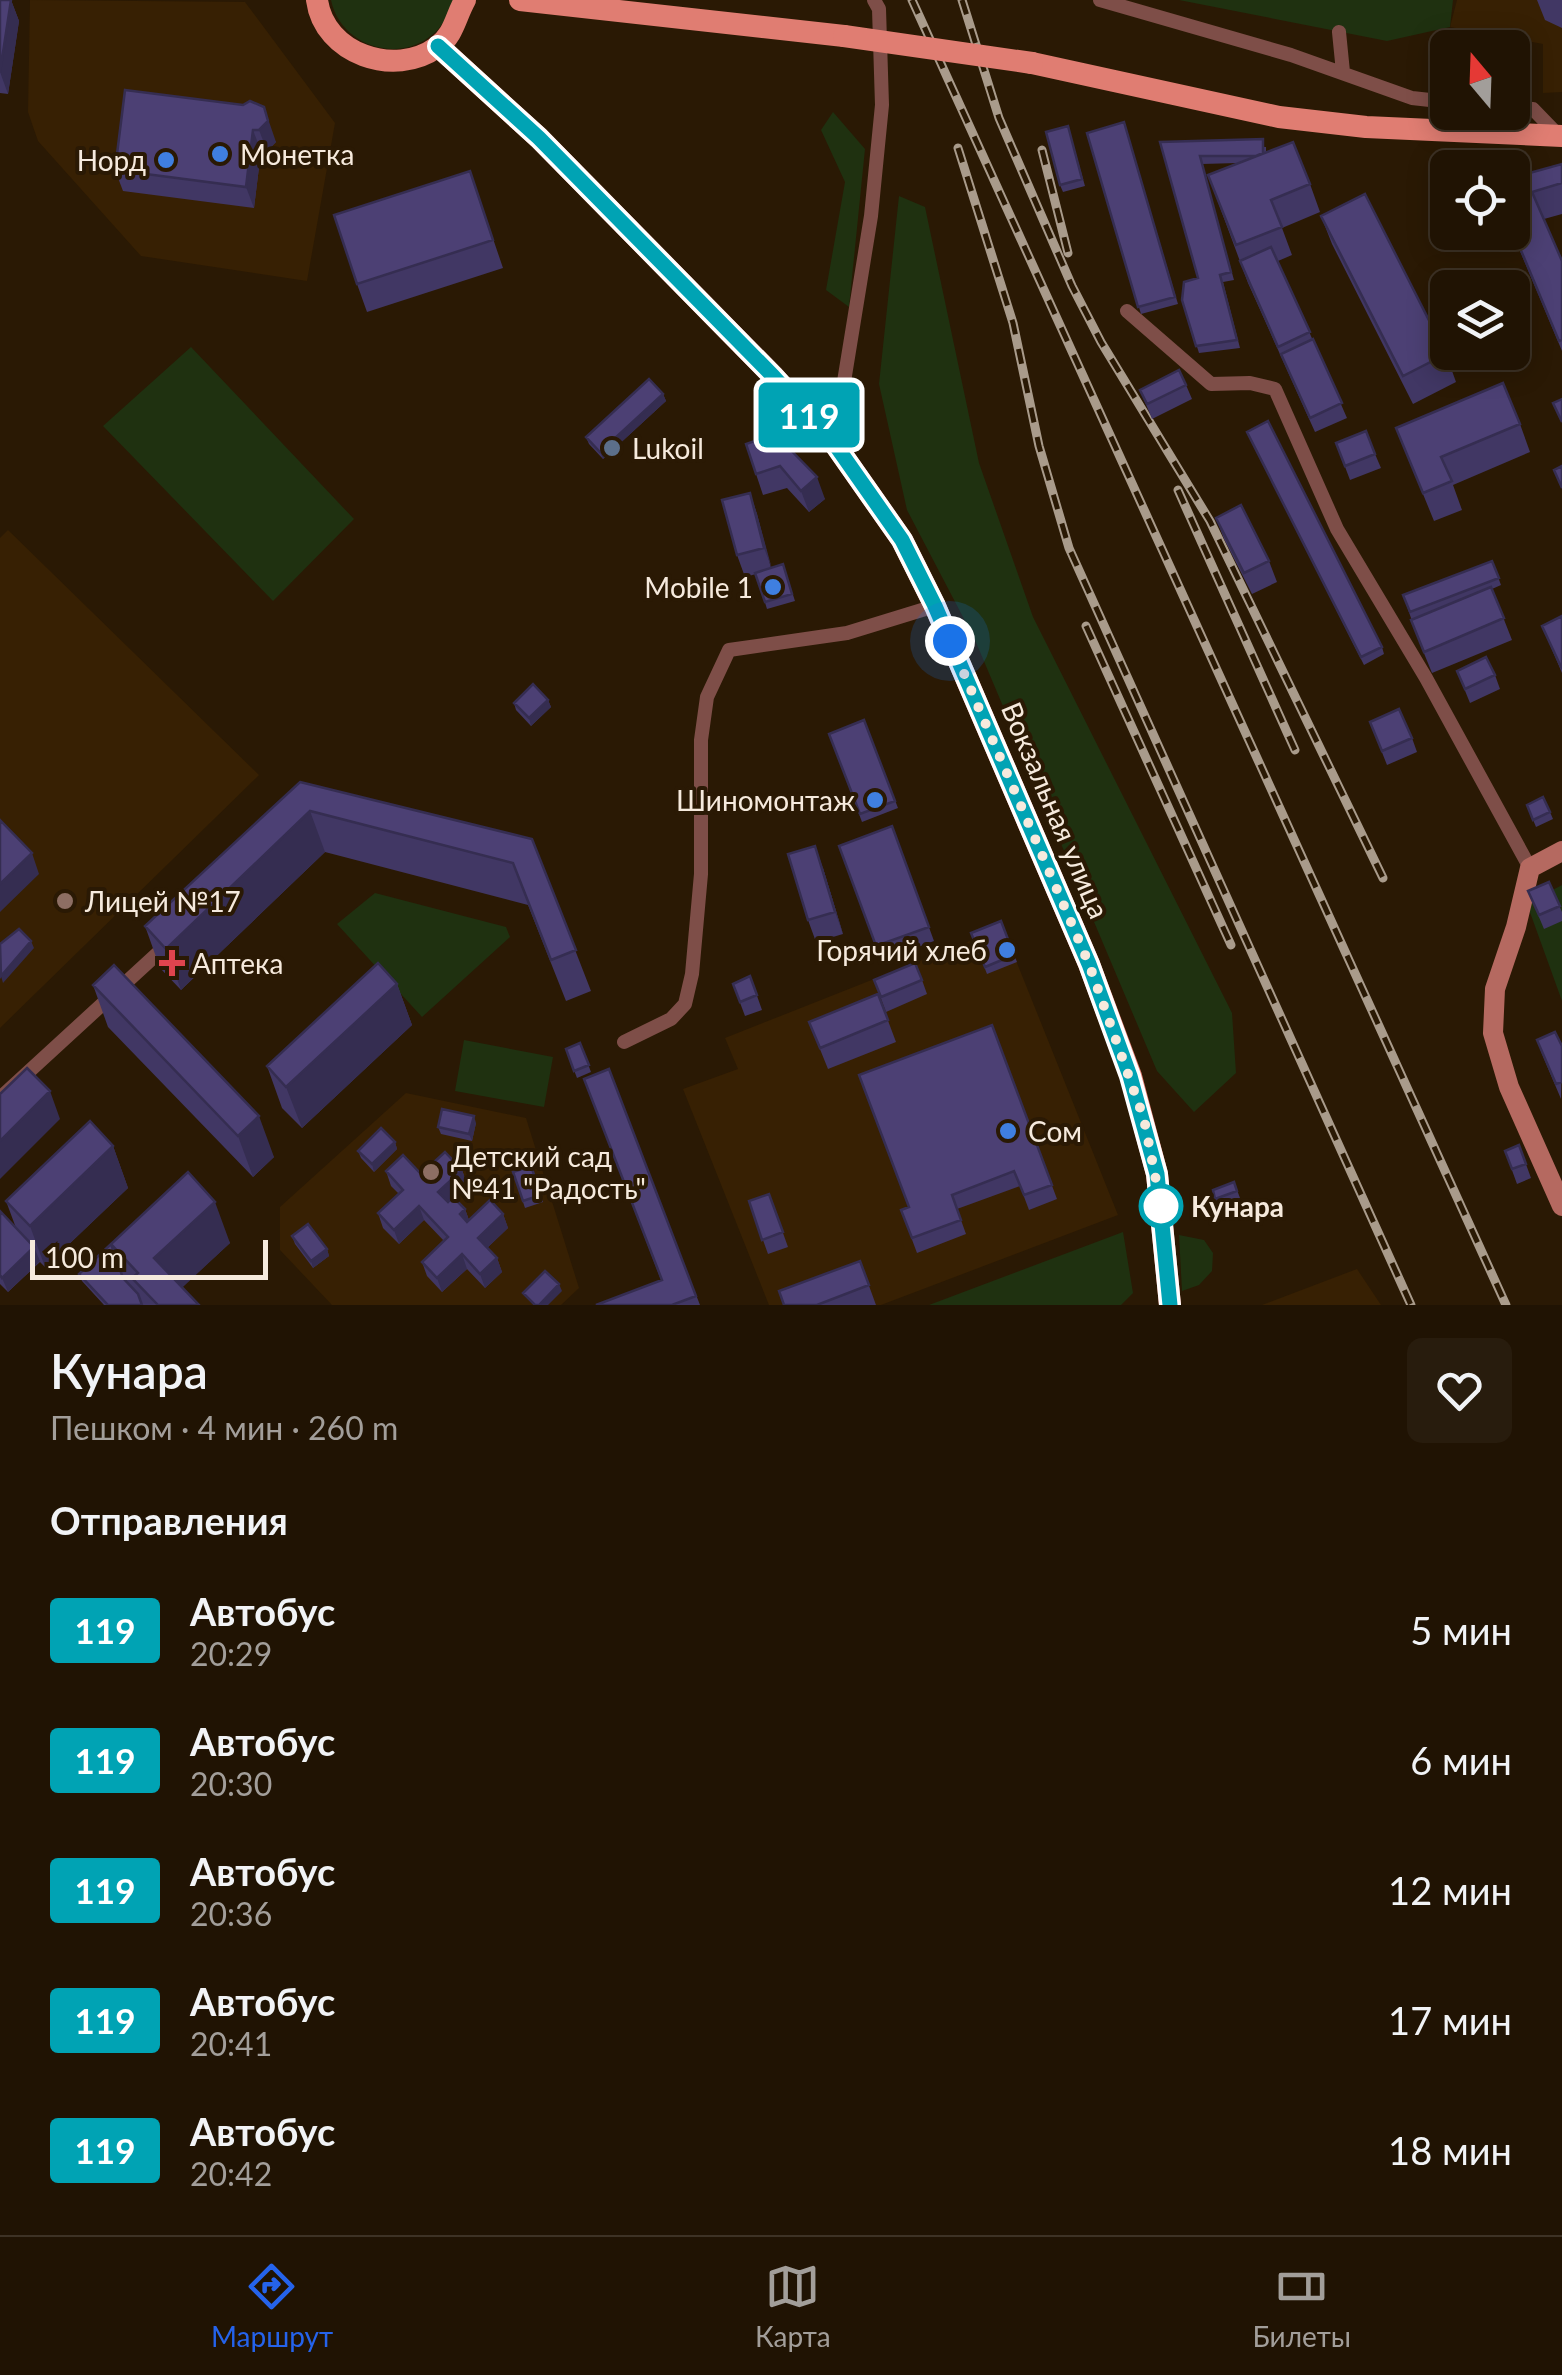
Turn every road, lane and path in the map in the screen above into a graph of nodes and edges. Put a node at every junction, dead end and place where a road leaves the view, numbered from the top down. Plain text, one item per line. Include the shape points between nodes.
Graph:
1 (318, 0) edge
2 (465, 0) edge
3 (520, 0) edge
4 (874, 0) edge
5 (1100, 0) edge
6 (1340, 32) dead end
7 (438, 46) junction
8 (1342, 72) junction
9 (1430, 100) edge
10 (1530, 110) edge
11 (1560, 136) edge
12 (1127, 311) dead end
13 (834, 443) junction
14 (935, 606) junction
15 (1562, 850) edge
16 (1530, 868) junction
17 (184, 928) edge
18 (624, 1042) dead end
19 (0, 1098) edge
20 (1562, 1206) edge
21 (1170, 1305) edge

1 - 7 main road via 331,33 372,60 397,62
2 - 7 main road via 453,31
3 - 11 main road, bridge via 1032,63 1279,116
4 - 13 street via 882,105
5 - 8 street
6 - 8 street
7 - 13 main road, Вокзальная улица via 539,138
8 - 9 street
10 - 11 street
12 - 16 street via 1211,384 1275,389 1337,528
13 - 14 main road, Вокзальная улица via 902,540
14 - 18 street via 847,633 729,650 707,697 701,740 701,874 685,1004 671,1019
14 - 21 main road, Вокзальная улица via 1089,964 1130,1076 1157,1174
15 - 16 street
16 - 20 street via 1495,990 1494,1033 1509,1087
17 - 19 street

